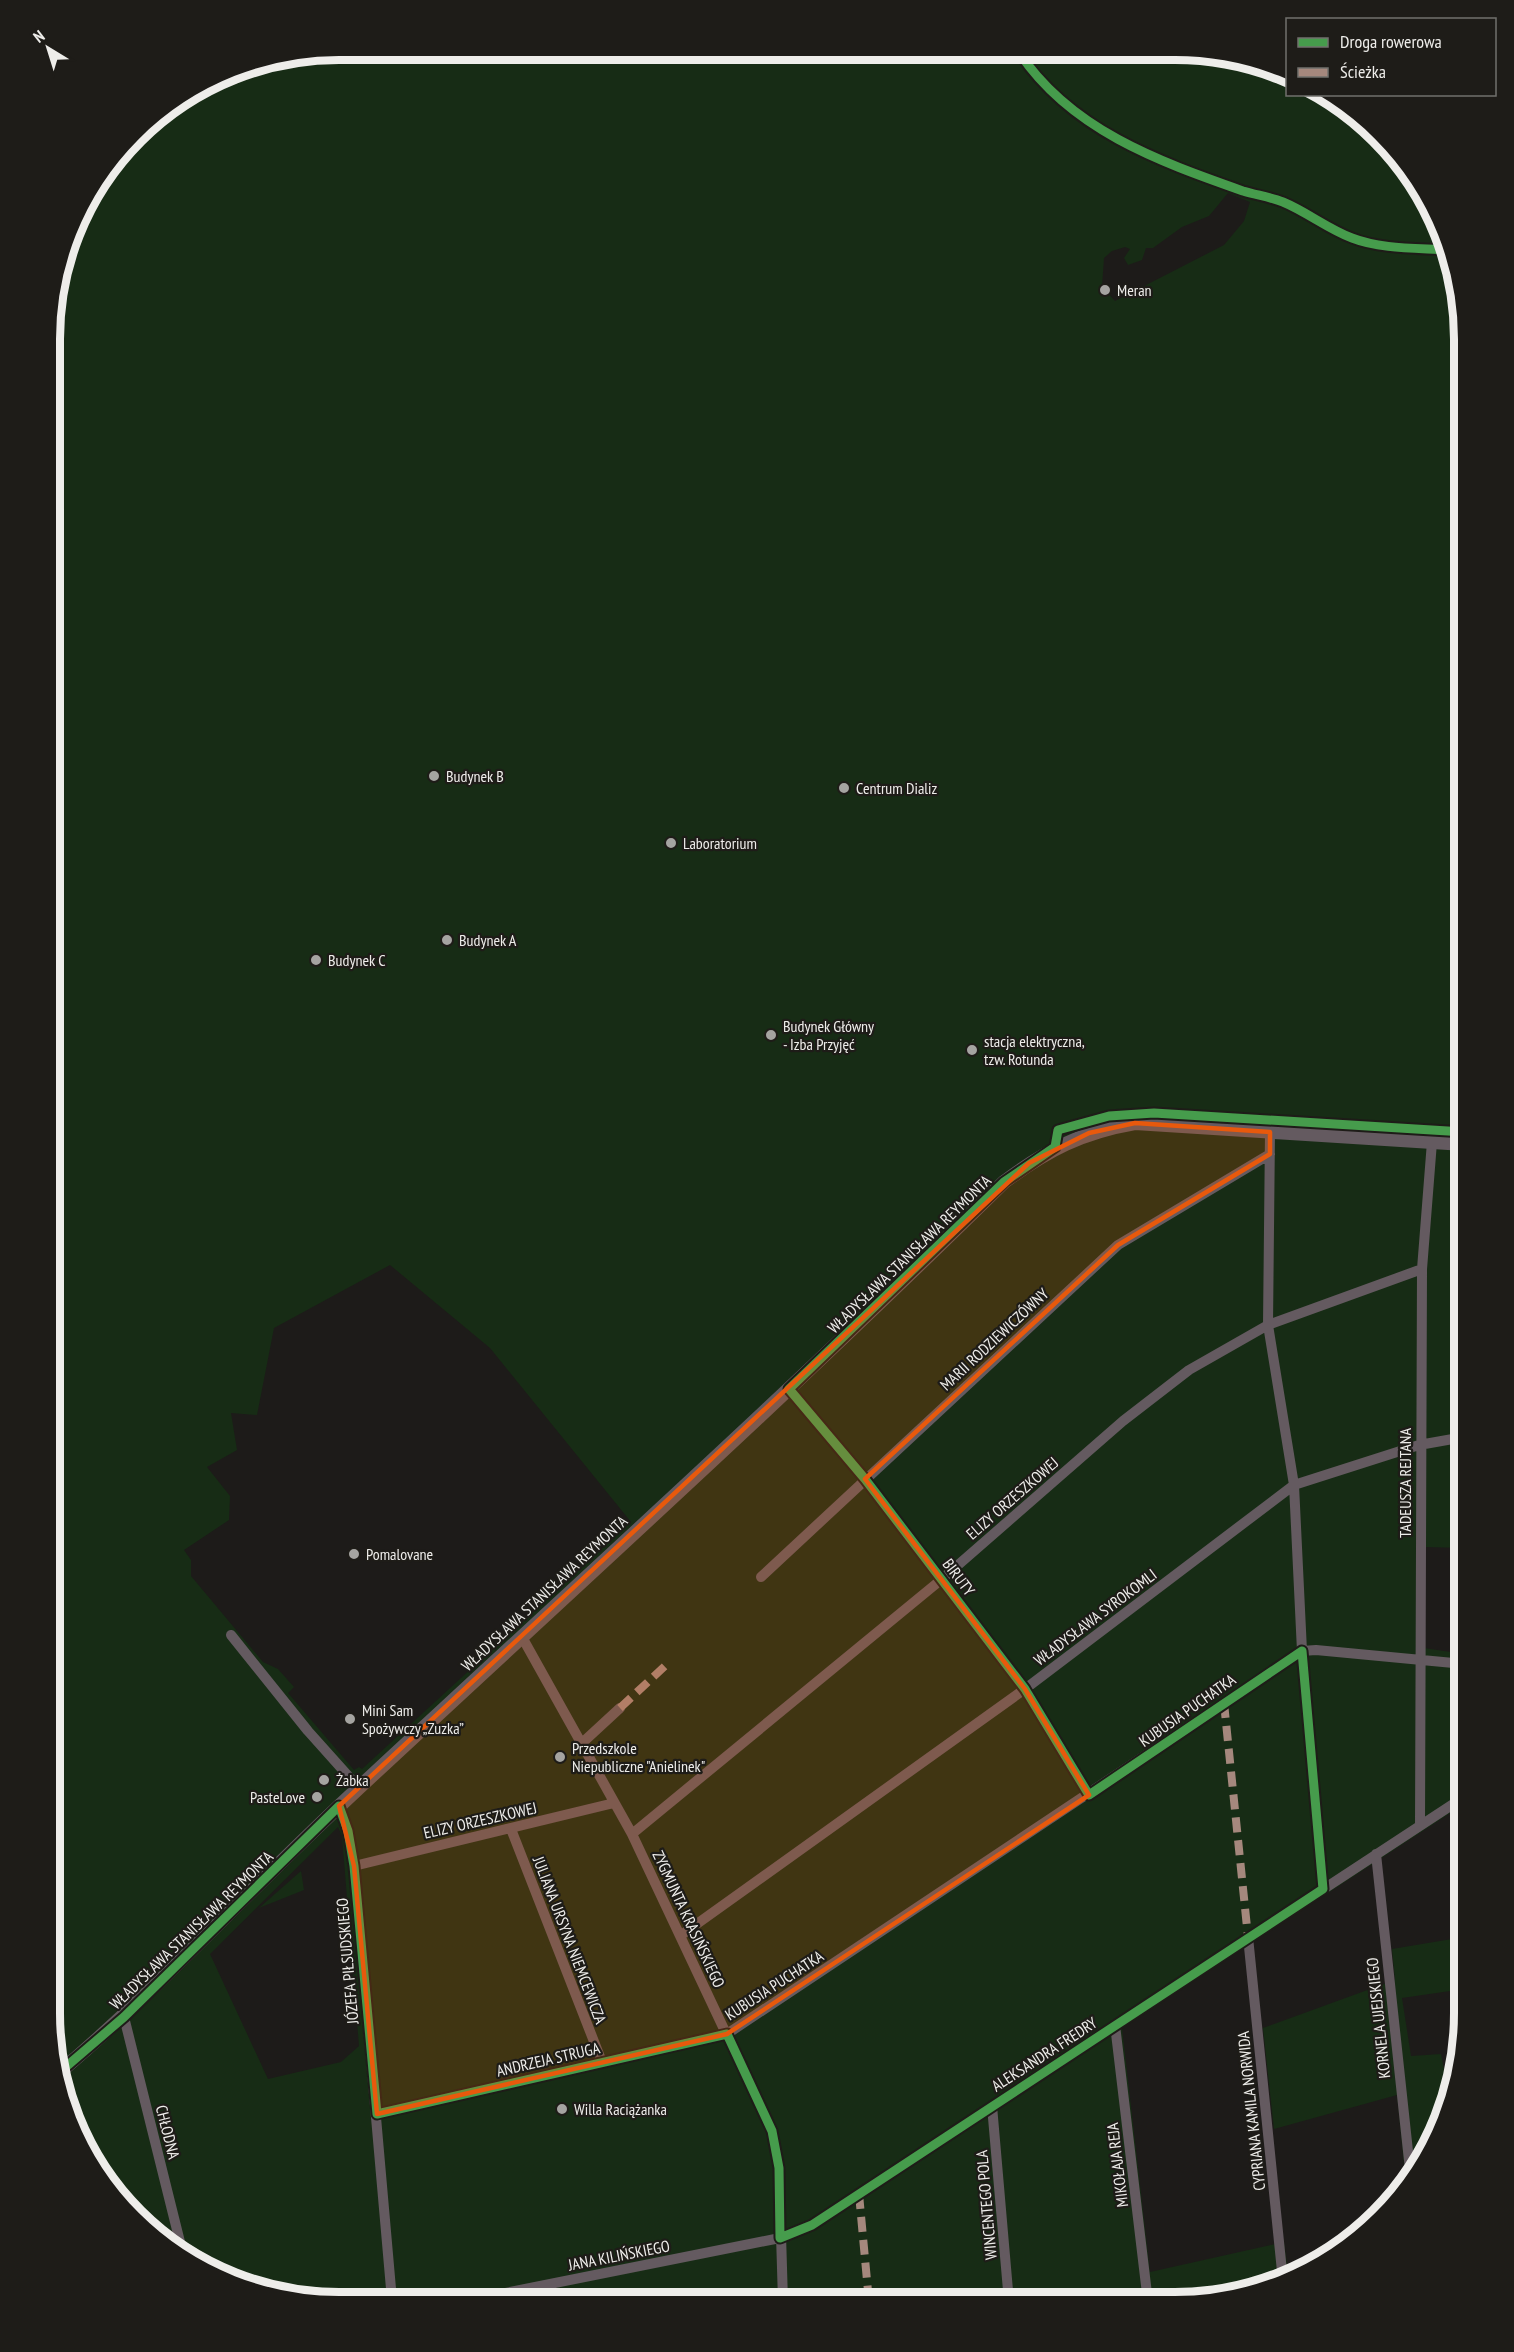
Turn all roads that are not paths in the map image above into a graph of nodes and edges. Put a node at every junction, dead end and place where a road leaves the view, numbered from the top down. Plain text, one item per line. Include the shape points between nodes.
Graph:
1 (1270, 1132) junction
2 (1432, 1142) junction
3 (1454, 1143) edge
4 (1270, 1154) junction
5 (1422, 1269) junction
6 (1268, 1325) junction
7 (789, 1389) junction
8 (1454, 1439) edge
9 (1419, 1445) junction
10 (865, 1479) junction
11 (1294, 1485) junction
12 (761, 1576) dead end
13 (942, 1579) junction
14 (231, 1635) dead end
15 (522, 1637) junction
16 (1302, 1651) junction
17 (1420, 1661) junction
18 (1454, 1663) edge
19 (1025, 1689) junction
20 (620, 1708) dead end
21 (582, 1744) junction
22 (359, 1788) junction
23 (1089, 1795) junction
24 (614, 1803) junction
25 (1454, 1803) edge
26 (339, 1806) junction
27 (1420, 1825) junction
28 (511, 1829) junction
29 (632, 1834) junction
30 (1376, 1854) junction
31 (354, 1866) junction
32 (1323, 1889) junction
33 (680, 1936) junction
34 (1248, 1937) junction
35 (124, 2017) junction
36 (1115, 2025) junction
37 (727, 2034) junction
38 (602, 2062) junction
39 (65, 2068) edge
40 (992, 2106) junction
41 (377, 2114) junction
42 (1409, 2164) edge
43 (780, 2238) junction
44 (180, 2242) edge
45 (1283, 2271) edge
46 (391, 2292) edge
47 (510, 2292) edge
48 (783, 2292) edge
49 (1008, 2292) edge
50 (1147, 2292) edge

1 - 2 street, WŁADYSŁAWA STANISŁAWA REYMONTA
1 - 4 street
1 - 7 street, WŁADYSŁAWA STANISŁAWA REYMONTA via 1135,1123 1089,1133 1055,1147 1005,1182
2 - 3 street, WŁADYSŁAWA STANISŁAWA REYMONTA
2 - 5 street, TADEUSZA REJTANA
4 - 6 street
4 - 10 street, MARII RODZIEWICZÓWNY via 1118,1245
5 - 6 street, ELIZY ORZESZKOWEJ
5 - 9 street, TADEUSZA REJTANA
6 - 11 street
6 - 13 street, ELIZY ORZESZKOWEJ via 1179,1378 1123,1421
7 - 10 street, BIRUTY
7 - 15 street, WŁADYSŁAWA STANISŁAWA REYMONTA
8 - 9 street, WŁADYSŁAWA SYROKOMLI
9 - 11 street, WŁADYSŁAWA SYROKOMLI
9 - 17 street, TADEUSZA REJTANA
10 - 12 street, MARII RODZIEWICZÓWNY
10 - 13 street, BIRUTY
11 - 16 street
11 - 19 street, WŁADYSŁAWA SYROKOMLI
13 - 19 street, BIRUTY
13 - 29 street, ELIZY ORZESZKOWEJ
14 - 22 street
15 - 21 street, ZYGMUNTA KRASIŃSKIEGO
15 - 22 street, WŁADYSŁAWA STANISŁAWA REYMONTA
16 - 17 street
16 - 23 street, KUBUSIA PUCHATKA
16 - 32 street
17 - 18 street
17 - 27 street, TADEUSZA REJTANA
19 - 23 street, BIRUTY
19 - 33 street, WŁADYSŁAWA SYROKOMLI
20 - 21 street
21 - 24 street, ZYGMUNTA KRASIŃSKIEGO
22 - 26 street, WŁADYSŁAWA STANISŁAWA REYMONTA
23 - 37 street, KUBUSIA PUCHATKA
24 - 28 street, ELIZY ORZESZKOWEJ
24 - 29 street, ZYGMUNTA KRASIŃSKIEGO
25 - 27 street, ALEKSANDRA FREDRY
26 - 31 street, JÓZEFA PIŁSUDSKIEGO
26 - 35 street, WŁADYSŁAWA STANISŁAWA REYMONTA
27 - 30 street, ALEKSANDRA FREDRY
28 - 31 street, ELIZY ORZESZKOWEJ
28 - 38 street, JULIANA URSYNA NIEMCEWICZA
29 - 33 street, ZYGMUNTA KRASIŃSKIEGO
30 - 32 street, ALEKSANDRA FREDRY
30 - 42 street, KORNELA UJEJSKIEGO
31 - 41 street, JÓZEFA PIŁSUDSKIEGO
32 - 34 street, ALEKSANDRA FREDRY
33 - 37 street, ZYGMUNTA KRASIŃSKIEGO
34 - 36 street, ALEKSANDRA FREDRY
34 - 45 street, CYPRIANA KAMILA NORWIDA
35 - 39 street, WŁADYSŁAWA STANISŁAWA REYMONTA
35 - 44 street, CHŁODNA
36 - 40 street, ALEKSANDRA FREDRY
36 - 50 street, MIKOŁAJA REJA
37 - 38 street, ANDRZEJA STRUGA
37 - 43 street, ZYGMUNTA KRASIŃSKIEGO via 772,2131 779,2168
38 - 41 street, ANDRZEJA STRUGA
40 - 43 street, ALEKSANDRA FREDRY via 812,2225
40 - 49 street, WINCENTEGO POLA
41 - 46 street, JÓZEFA PIŁSUDSKIEGO
43 - 47 street, JANA KILIŃSKIEGO
43 - 48 street, ZYGMUNTA KRASIŃSKIEGO

